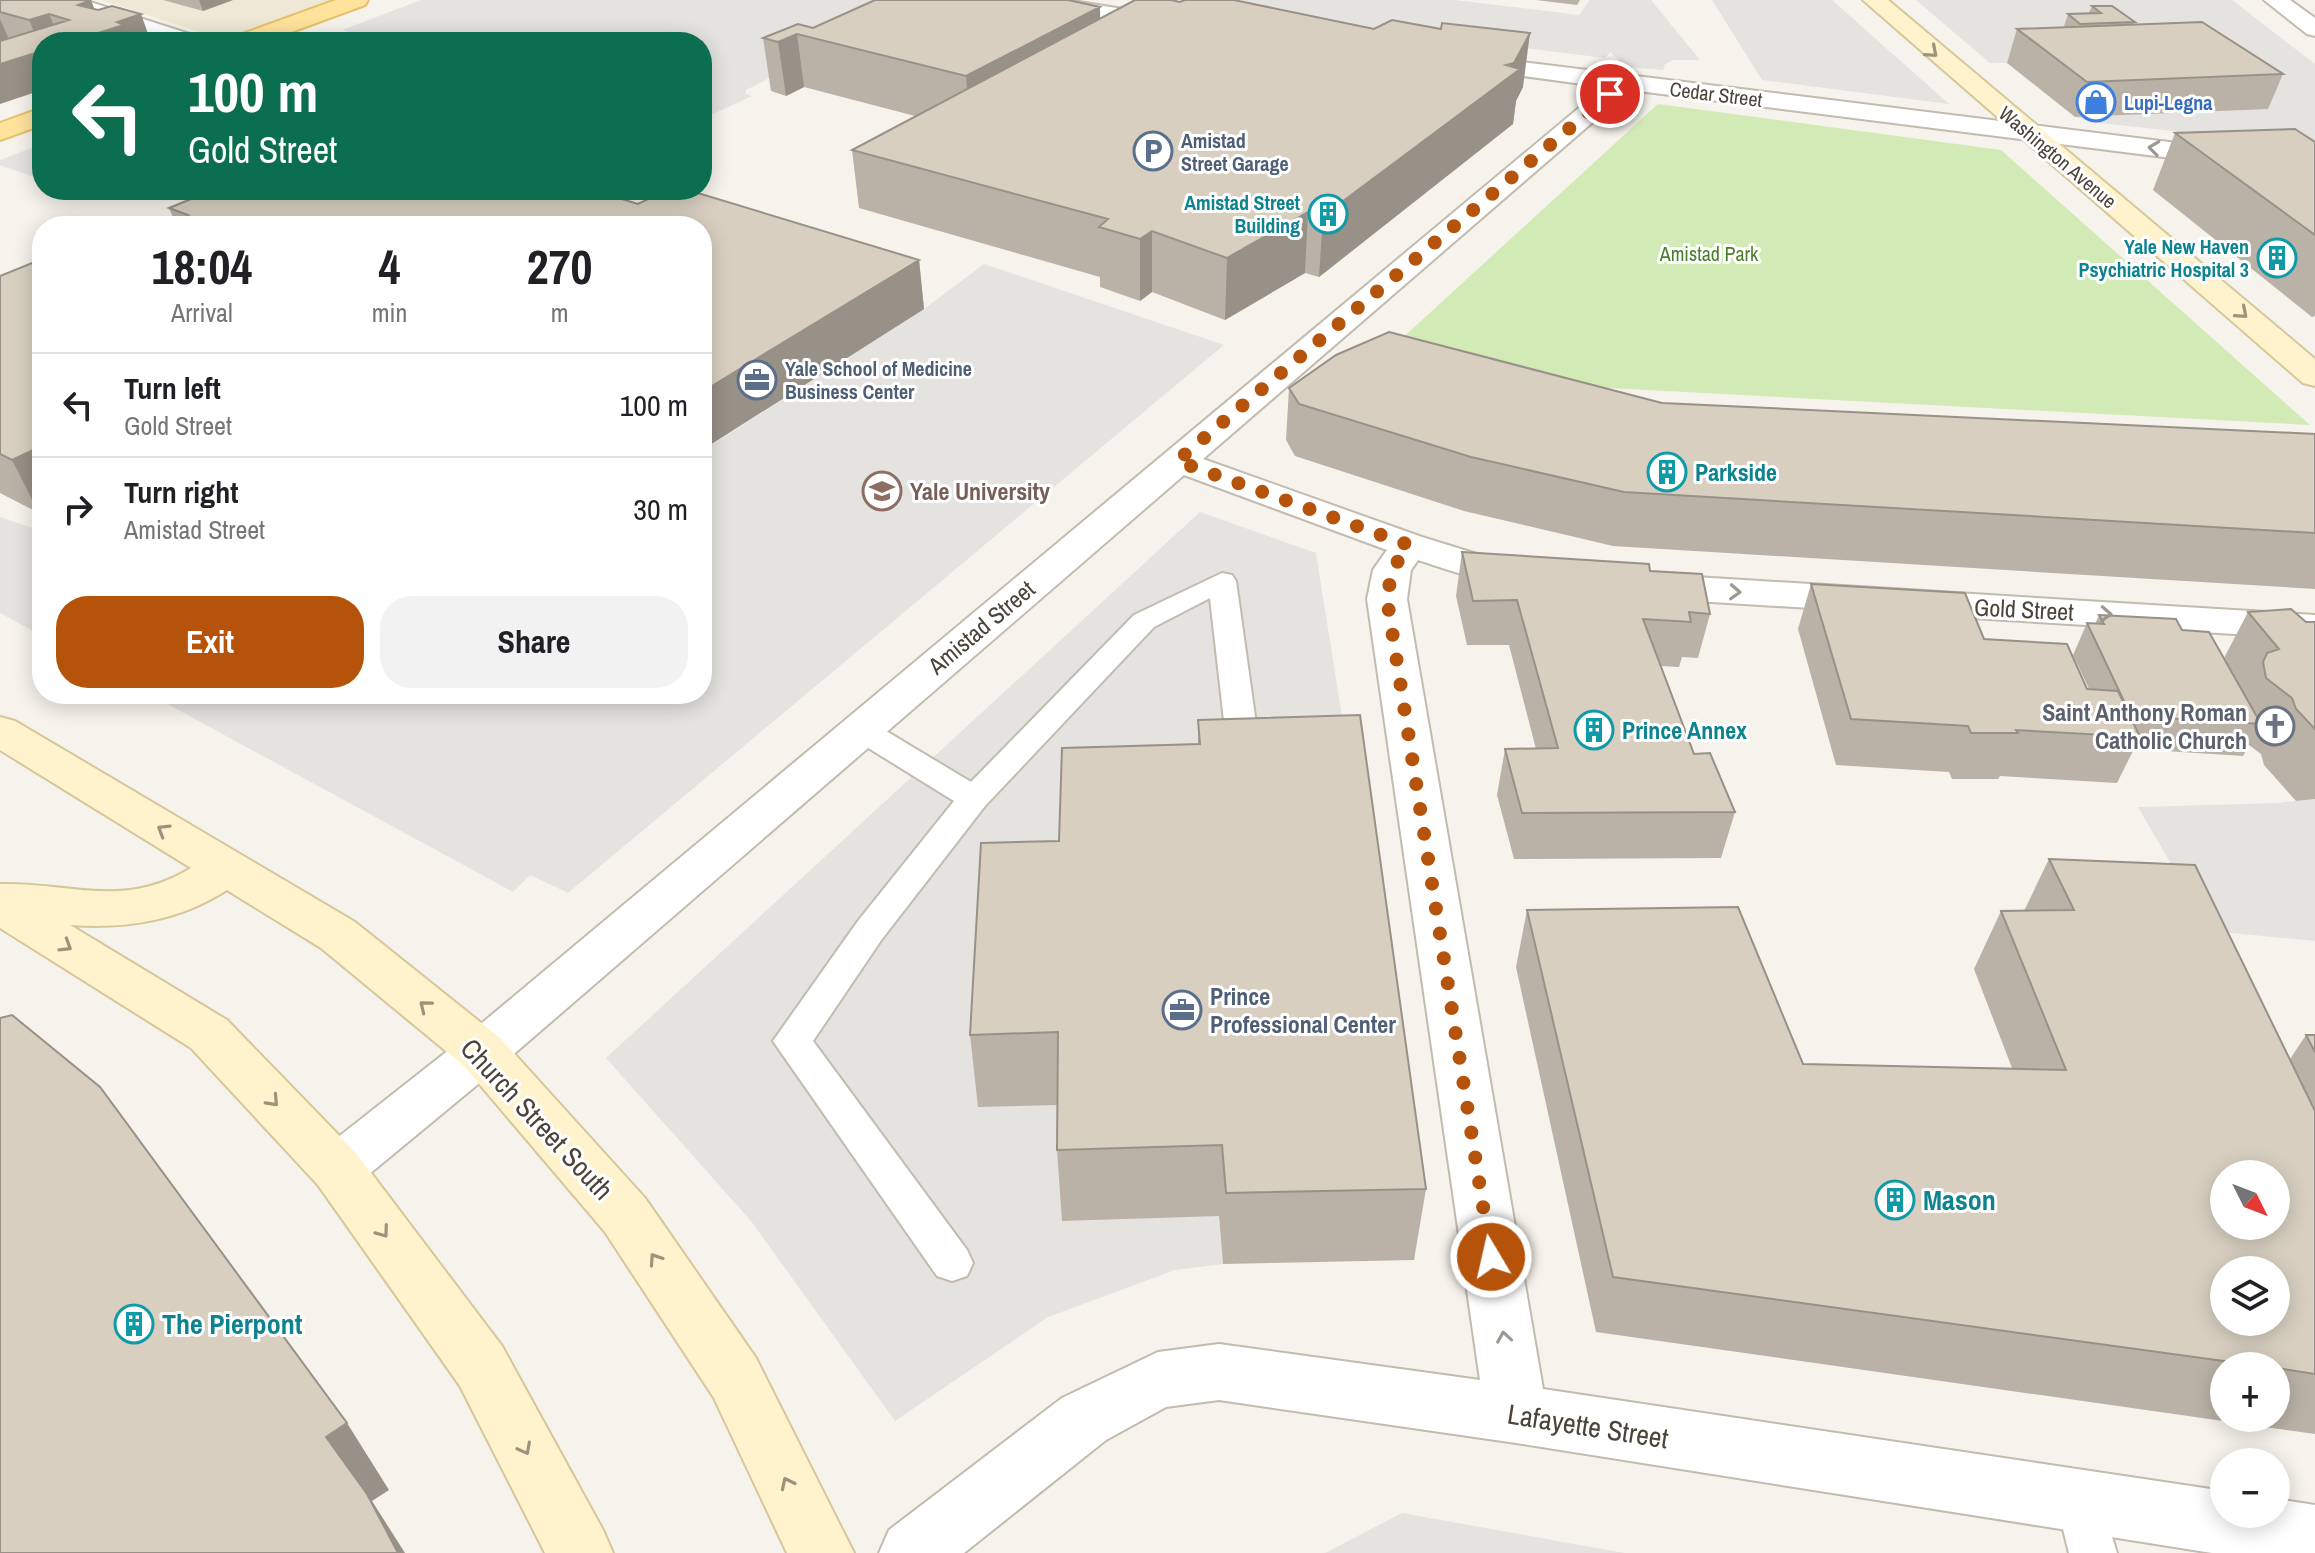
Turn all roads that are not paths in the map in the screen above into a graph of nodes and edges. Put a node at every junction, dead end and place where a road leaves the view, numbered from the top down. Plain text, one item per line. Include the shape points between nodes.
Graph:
1 (61, 0) edge
2 (357, 0) edge
3 (1024, 0) edge
4 (1874, 0) edge
5 (2275, 0) edge
6 (1189, 26) edge
7 (2315, 29) edge
8 (160, 32) edge
9 (269, 32) edge
10 (1448, 59) edge
11 (1624, 82) junction
12 (32, 120) edge
13 (0, 132) edge
14 (2034, 134) junction
15 (2315, 168) edge
16 (2310, 367) edge
17 (1177, 461) junction
18 (1409, 545) junction
19 (1556, 577) edge
20 (1614, 583) edge
21 (2315, 627) edge
22 (860, 729) junction
23 (0, 731) edge
24 (1242, 738) edge
25 (974, 798) junction
26 (226, 868) junction
27 (0, 903) edge
28 (482, 1052) junction
29 (337, 1169) junction
30 (952, 1263) dead end
31 (1516, 1414) junction
32 (2086, 1527) edge
33 (2315, 1537) edge
34 (580, 1553) edge
35 (821, 1553) edge
36 (912, 1553) edge

1 - 8 street
2 - 9 main road
3 - 6 street
4 -> 14 main road, Washington Avenue
5 - 7 street
10 - 11 street, Cedar Street
11 - 14 street, Cedar Street
11 - 17 street, Amistad Street
12 - 13 main road
15 -> 14 street, Cedar Street
14 -> 16 main road, Washington Avenue
17 - 18 street
17 - 22 street, Amistad Street
18 - 19 street via 1475,566
31 -> 18 street via 1387,599 1392,570
20 -> 21 street, Gold Street
22 - 25 lane
22 - 28 street, Amistad Street
26 -> 23 main road, Church Street South
24 - 25 lane via 1222,581 1144,621
25 - 30 lane via 870,930 792,1041
26 - 27 main road via 185,893 145,905 117,909
28 -> 26 main road, Church Street South via 338,935
27 -> 29 main road via 209,1034
28 - 29 street, Amistad Street
35 -> 28 main road, Church Street South via 735,1378 625,1215
29 -> 34 main road via 481,1366
31 - 32 street, Lafayette Street
31 - 36 street, Lafayette Street via 1219,1372 1158,1380 1084,1419
32 - 33 street, Lafayette Street

